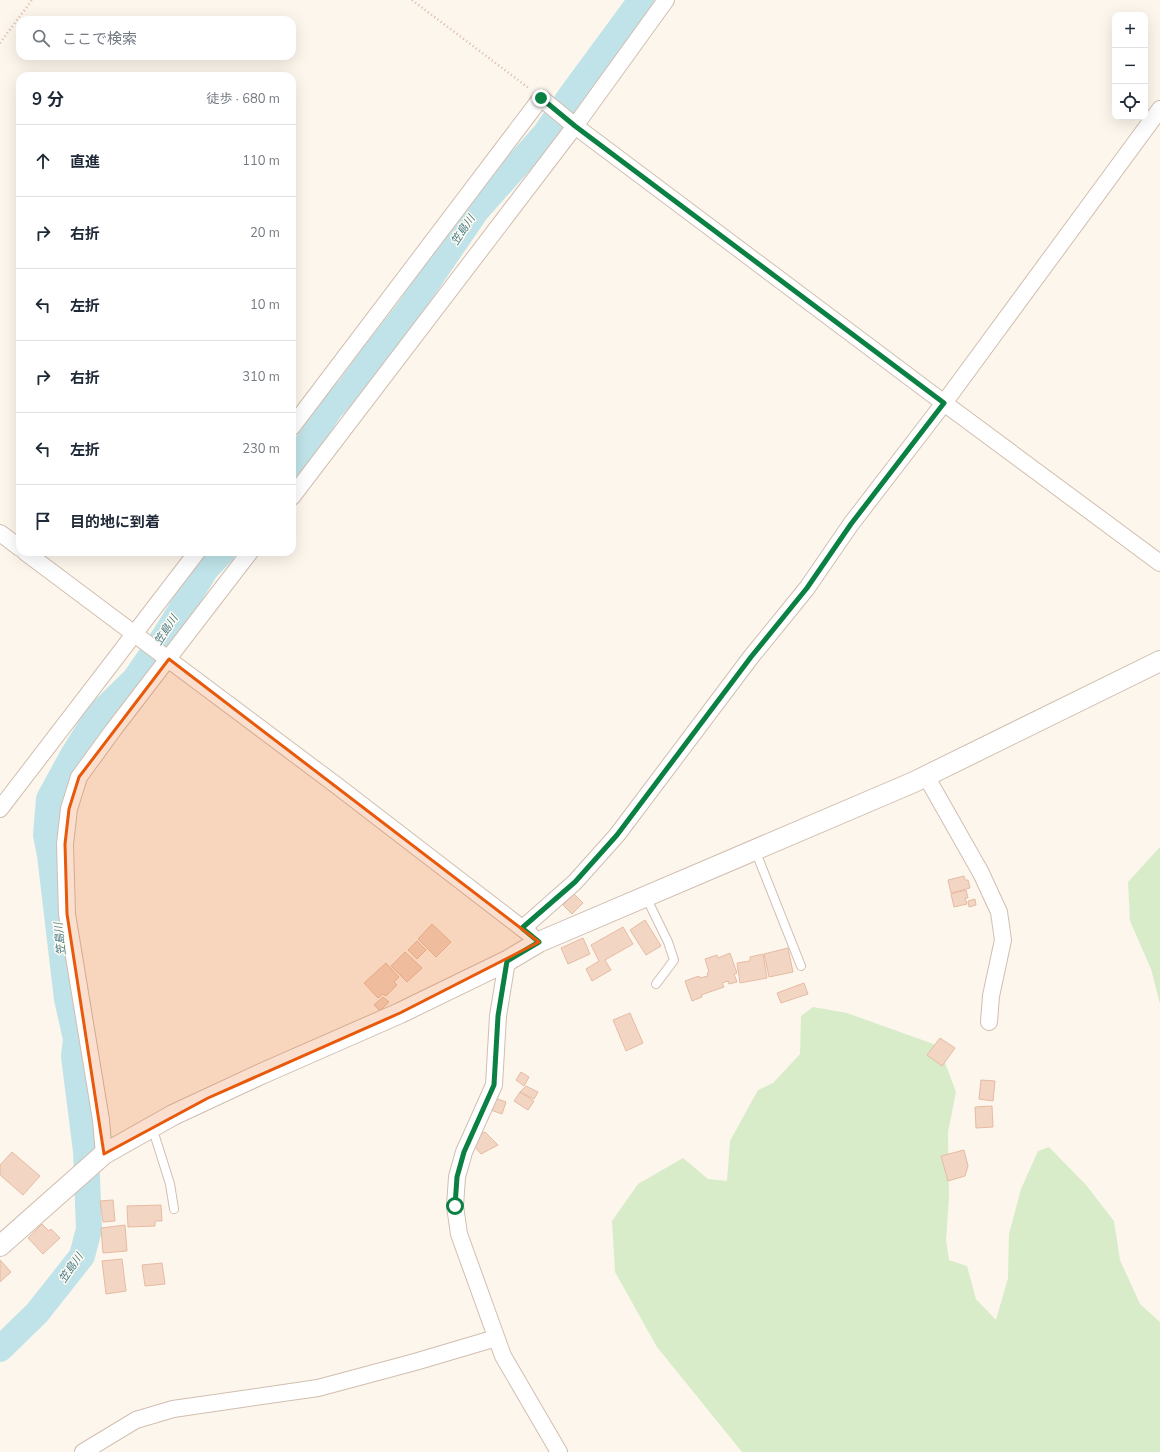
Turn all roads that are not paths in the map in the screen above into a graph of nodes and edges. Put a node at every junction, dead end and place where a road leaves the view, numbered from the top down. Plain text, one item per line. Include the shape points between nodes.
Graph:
1 (666, 0) edge
2 (1160, 109) edge
3 (575, 126) junction
4 (944, 403) junction
5 (296, 422) edge
6 (296, 492) edge
7 (0, 533) edge
8 (16, 545) edge
9 (30, 556) edge
10 (194, 556) edge
11 (247, 556) edge
12 (1160, 563) edge
13 (135, 635) junction
14 (169, 658) junction
15 (1160, 661) edge
16 (926, 776) junction
17 (0, 809) edge
18 (755, 850) junction
19 (645, 896) junction
20 (522, 928) junction
21 (539, 942) junction
22 (507, 961) junction
23 (802, 966) dead end
24 (656, 984) dead end
25 (989, 1022) dead end
26 (152, 1127) junction
27 (104, 1154) junction
28 (174, 1209) dead end
29 (0, 1246) edge
30 (496, 1338) junction
31 (83, 1452) edge
32 (559, 1452) edge

1 - 3 street
2 - 4 street
3 - 4 street
3 - 5 street via 541,98
3 - 6 street
4 - 12 street
4 - 20 street via 851,524 807,588 751,657 617,835 575,882
7 - 8 street
9 - 13 street
10 - 13 street
11 - 14 street
13 - 14 street
13 - 17 street
14 - 20 street
14 - 27 street via 79,777 70,809 65,844 67,914 101,1120
15 - 16 street
16 - 18 street
16 - 25 street via 981,873 999,912 1003,940 991,996
18 - 19 street
18 - 23 lane
19 - 21 street
19 - 24 lane via 674,960
20 - 21 street
21 - 22 street
22 - 26 street via 400,1013 208,1098
22 - 30 street via 498,1016 494,1085 464,1152 457,1177 455,1206 459,1234
26 - 27 street
26 - 28 lane via 170,1184
27 - 29 street
30 - 31 street via 318,1388 173,1409 136,1420
30 - 32 street via 503,1356

